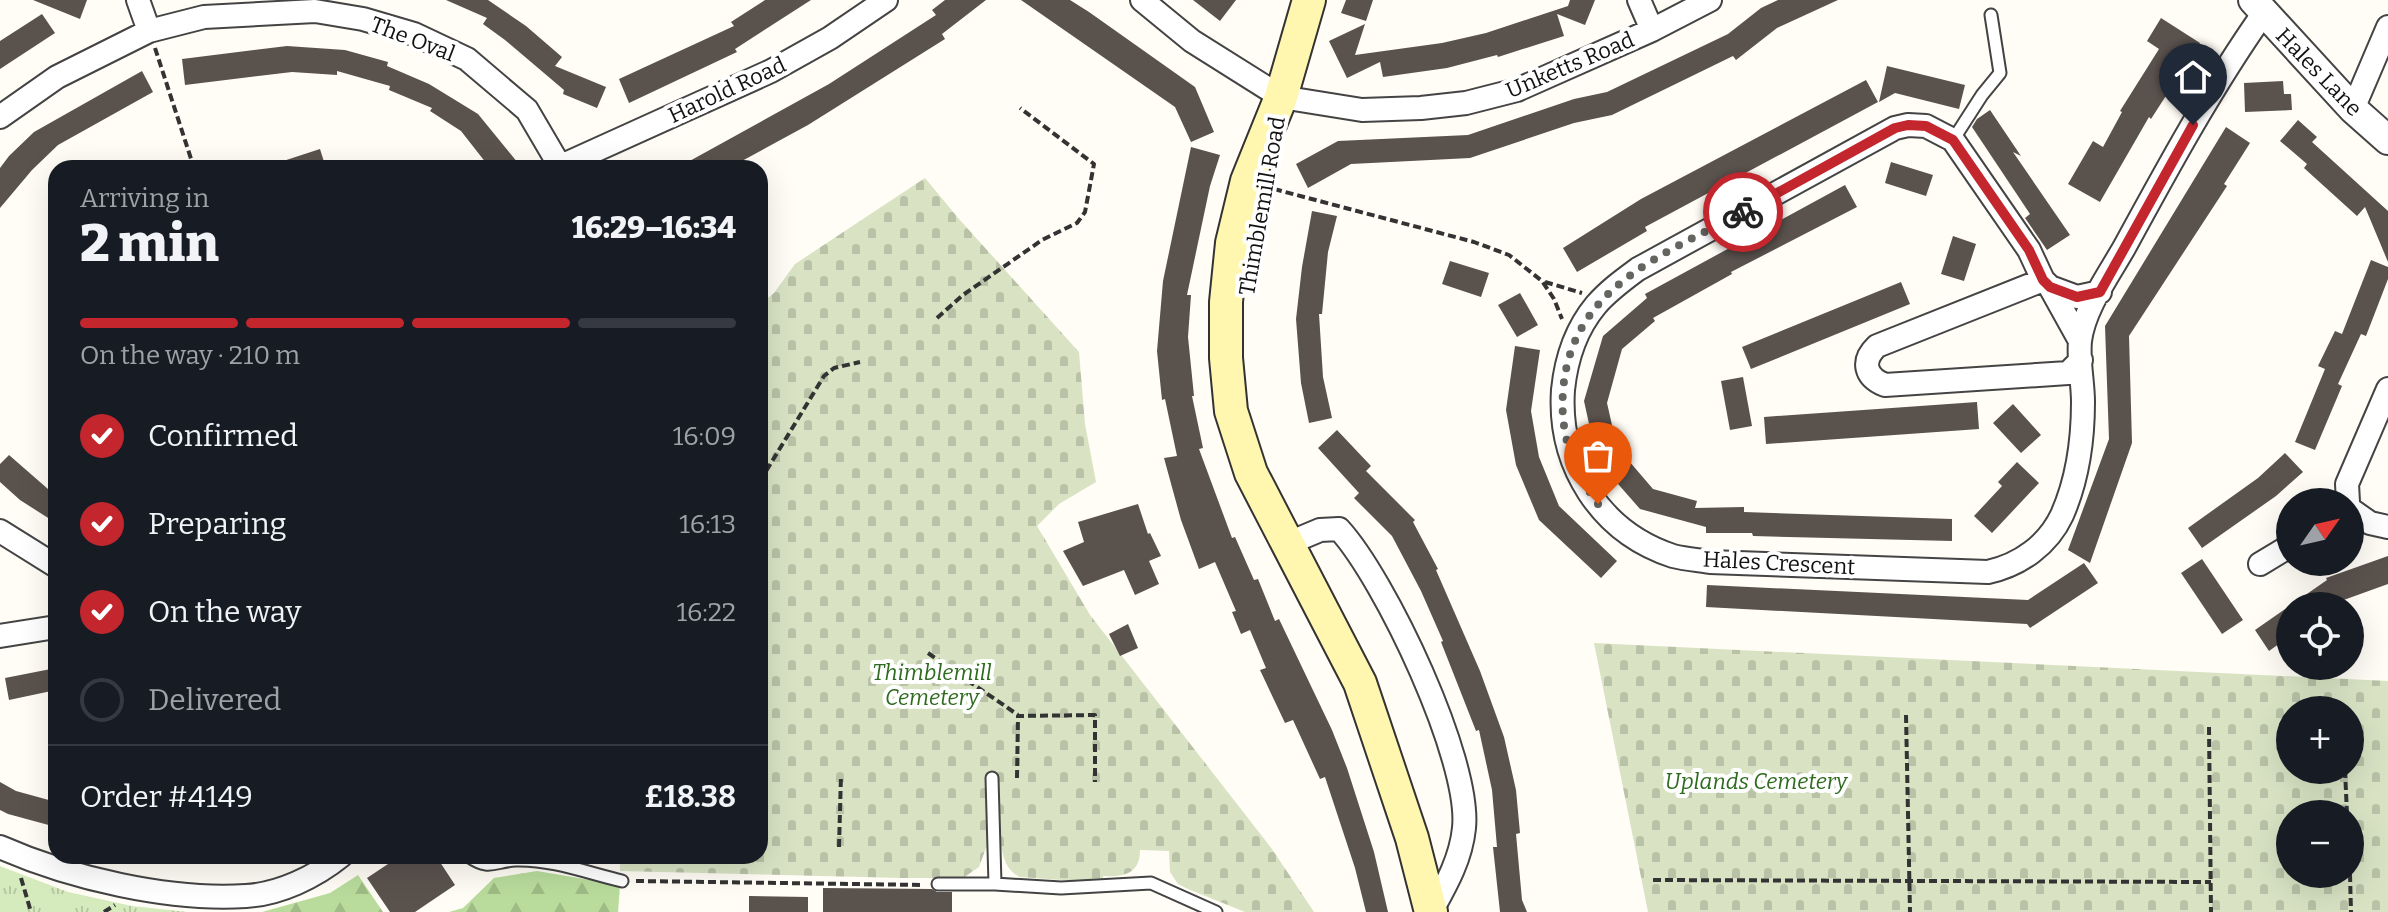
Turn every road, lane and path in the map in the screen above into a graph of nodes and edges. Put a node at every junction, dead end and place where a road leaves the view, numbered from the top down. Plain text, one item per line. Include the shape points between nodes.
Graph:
1 (138, 0) edge
2 (886, 0) edge
3 (1142, 0) edge
4 (1309, 0) edge
5 (1639, 0) edge
6 (1710, 0) edge
7 (2258, 7) edge
8 (1991, 15) dead end
9 (2388, 27) edge
10 (1652, 30) junction
11 (149, 31) junction
12 (1281, 97) junction
13 (1020, 108) dead end
14 (2353, 109) junction
15 (0, 117) edge
16 (1953, 140) junction
17 (2388, 140) edge
18 (191, 160) edge
19 (557, 160) edge
20 (576, 160) edge
21 (1274, 189) dead end
22 (1542, 281) junction
23 (2046, 283) junction
24 (1612, 288) junction
25 (2100, 292) junction
26 (937, 318) dead end
27 (1564, 323) dead end
28 (2081, 351) junction
29 (860, 362) dead end
30 (2388, 389) edge
31 (768, 468) edge
32 (2347, 488) edge
33 (2364, 519) edge
34 (2388, 527) edge
35 (0, 531) edge
36 (1289, 543) junction
37 (2276, 554) edge
38 (48, 561) edge
39 (2260, 564) dead end
40 (48, 628) edge
41 (0, 636) edge
42 (928, 653) dead end
43 (1906, 715) dead end
44 (1018, 716) junction
45 (2209, 727) dead end
46 (841, 775) dead end
47 (992, 778) dead end
48 (1017, 778) dead end
49 (1095, 782) dead end
50 (839, 847) dead end
51 (7, 850) edge
52 (329, 864) edge
53 (548, 864) edge
54 (1653, 880) dead end
55 (622, 881) joint
56 (1909, 881) junction
57 (2211, 882) junction
58 (938, 884) joint
59 (995, 884) junction
60 (2350, 888) edge
61 (31, 912) edge
62 (1216, 912) edge
63 (1431, 912) edge
64 (1910, 912) edge
65 (2211, 912) edge
66 (2351, 912) edge

1 - 11 street
2 - 20 street, Harold Road via 771,71
3 - 12 street via 1192,41
4 - 12 main road, Thimblemill Road
5 - 10 street
6 - 10 street, Unketts Road
7 - 14 street, Hales Lane
7 - 25 street, Hales Crescent
8 - 16 lane via 2000,73
9 - 14 street
10 - 12 street, Unketts Road via 1517,90 1466,103 1362,110
11 - 15 street, The Oval via 57,77
11 - 18 path
11 - 19 street, The Oval via 204,17 315,11 414,34 467,59 527,110
12 - 36 main road, Thimblemill Road via 1250,251 1244,360 1269,504
13 - 26 path via 1094,164 1085,212 1077,223 1042,240
14 - 17 street, Hales Lane
16 - 23 street
16 - 24 street, Hales Crescent via 1926,126 1895,128
21 - 22 path via 1474,242 1509,255
22 - 24 path via 1585,294
22 - 27 path
23 - 25 street via 2077,297
23 - 28 street
23 - 28 street via 1877,346 1866,363 1868,373 1885,385 2068,373
24 - 28 street, Hales Crescent via 1585,319 1566,362 1561,417 1567,448 1581,480 1618,524 1675,556 1710,562 1988,572 2020,561 2054,529 2068,497 2081,438
25 - 28 street, Hales Crescent via 2088,315
29 - 31 path via 824,376
30 - 32 street
33 - 34 street
35 - 38 street
36 - 63 main road, Thimblemill Road via 1360,683
36 - 63 street, Thimblemill Road via 1320,530 1339,529 1351,543 1399,625 1446,734 1461,784 1464,827 1455,868
37 - 39 street
40 - 41 street
42 - 44 path
43 - 56 path
44 - 48 path
44 - 49 path via 1095,715
45 - 57 path
46 - 50 path
47 - 59 lane
51 - 52 street via 73,873 169,893 247,896 309,878
51 - 61 path
53 - 55 lane
54 - 56 path
55 - 58 path
56 - 57 path
56 - 64 path
57 - 65 path
58 - 59 lane
59 - 62 lane via 1061,888 1151,883
60 - 66 path

